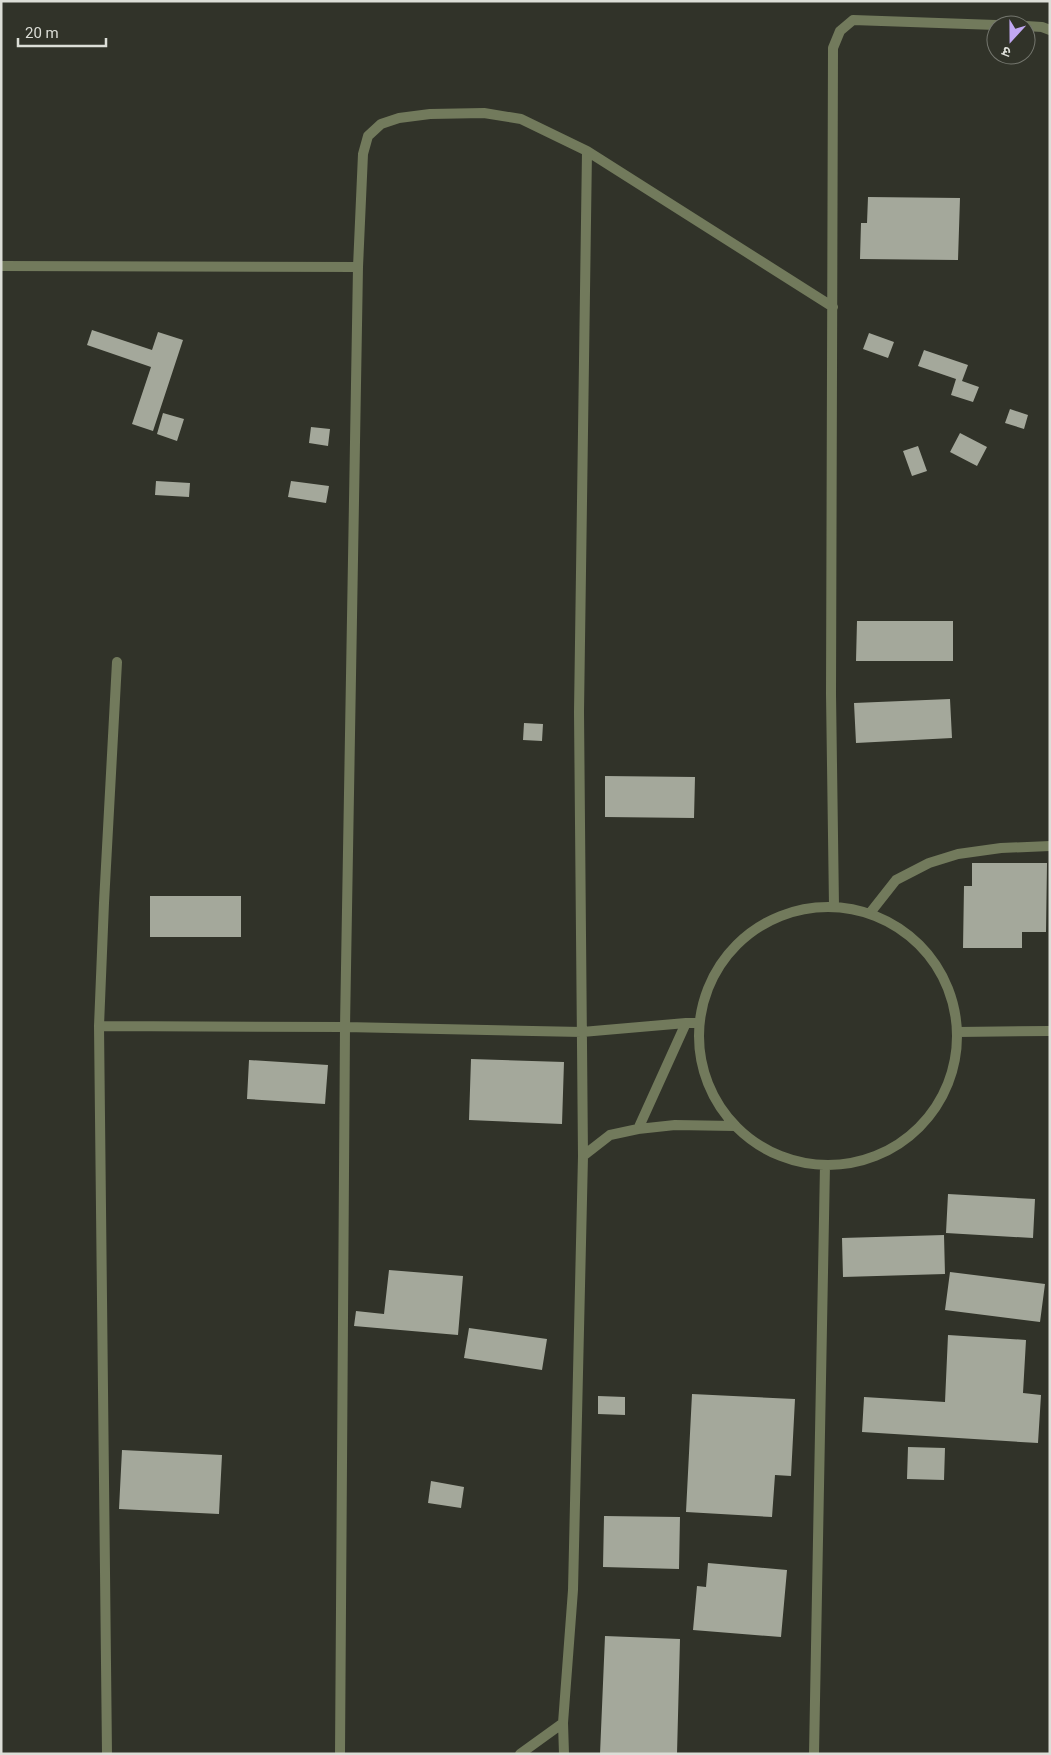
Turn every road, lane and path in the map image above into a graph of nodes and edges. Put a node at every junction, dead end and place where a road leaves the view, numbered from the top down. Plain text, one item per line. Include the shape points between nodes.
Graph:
1 (986, 25) edge
2 (1036, 27) edge
3 (1050, 30) edge
4 (587, 151) junction
5 (1, 266) edge
6 (358, 267) junction
7 (833, 307) junction
8 (117, 662) dead end
9 (1050, 846) edge
10 (834, 906) junction
11 (870, 913) junction
12 (686, 1023) junction
13 (698, 1023) junction
14 (99, 1026) junction
15 (345, 1027) junction
16 (1050, 1031) edge
17 (582, 1032) junction
18 (958, 1032) junction
19 (735, 1126) junction
20 (638, 1129) junction
21 (583, 1156) junction
22 (825, 1165) junction
23 (563, 1723) junction
24 (107, 1754) edge
25 (340, 1754) edge
26 (520, 1754) edge
27 (564, 1754) edge
28 (814, 1754) edge

1 - 7 street via 853,20 840,31 833,48
2 - 3 street
4 - 6 street via 520,119 484,113 430,114 381,124 368,136 363,154
4 - 7 street
4 - 17 street via 579,712
5 - 6 street
6 - 15 street
7 - 10 street
8 - 14 street
9 - 11 street via 958,854 929,863 896,880
10 - 11 street
10 - 13 street via 802,909 770,919 743,938 721,962 706,991
11 - 18 street via 905,931 932,959 951,994
12 - 13 street
12 - 17 street
12 - 20 street
13 - 19 street via 700,1060 713,1095
14 - 15 street
14 - 24 street
15 - 17 street
15 - 25 street
16 - 18 street
17 - 21 street
18 - 22 street via 955,1062 946,1090 930,1116 910,1137 884,1153 856,1162
19 - 20 street
19 - 22 street via 761,1147 792,1160
20 - 21 street via 610,1135
21 - 23 street via 573,1590
22 - 28 street
23 - 26 street
23 - 27 street

